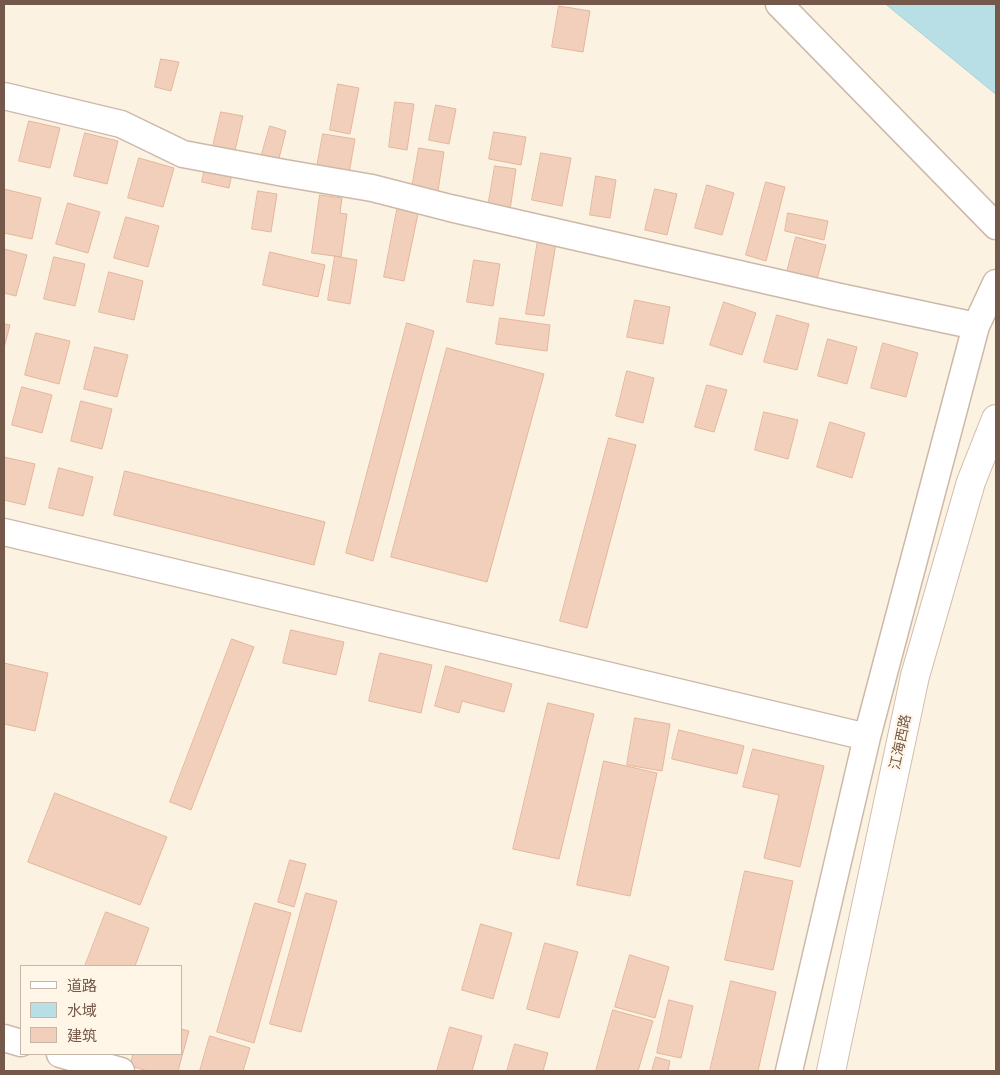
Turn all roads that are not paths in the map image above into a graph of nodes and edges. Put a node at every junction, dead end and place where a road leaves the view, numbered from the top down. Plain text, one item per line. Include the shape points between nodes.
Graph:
1 (779, 4) edge
2 (4, 96) edge
3 (996, 226) edge
4 (996, 283) edge
5 (976, 326) junction
6 (996, 419) edge
7 (4, 532) edge
8 (867, 737) junction
9 (4, 1038) edge
10 (20, 1043) edge
11 (64, 1055) edge
12 (121, 1071) edge
13 (789, 1071) edge
14 (831, 1071) edge

1 - 3 street
2 - 5 street via 121,124 183,154 372,188 469,213
4 - 5 street
5 - 8 street
6 - 14 main road, 江海西路 via 971,482 915,676
7 - 8 street
8 - 13 street
9 - 10 street
11 - 12 street

